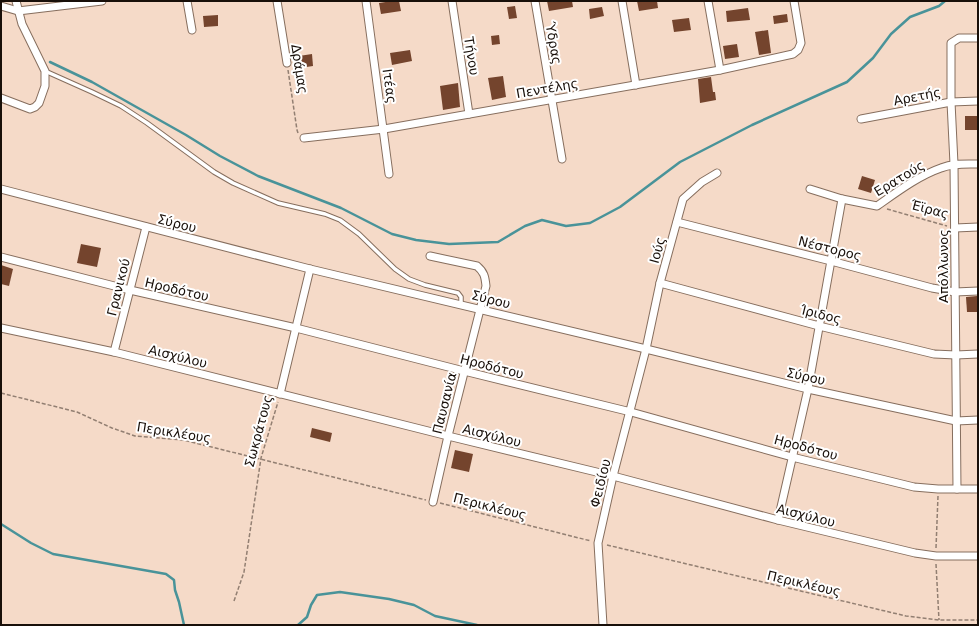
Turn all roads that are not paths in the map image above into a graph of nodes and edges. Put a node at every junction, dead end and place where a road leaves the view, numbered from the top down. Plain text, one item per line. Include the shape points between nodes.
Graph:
1 (16, 1) edge
2 (100, 1) edge
3 (187, 1) edge
4 (277, 1) edge
5 (366, 1) edge
6 (452, 1) edge
7 (535, 1) edge
8 (622, 1) edge
9 (708, 1) edge
10 (794, 1) edge
11 (1, 6) edge
12 (18, 11) junction
13 (192, 30) dead end
14 (978, 38) edge
15 (287, 63) road end
16 (720, 70) junction
17 (45, 71) junction
18 (636, 85) junction
19 (1, 98) edge
20 (552, 100) junction
21 (978, 101) edge
22 (951, 102) junction
23 (469, 114) junction
24 (861, 119) dead end
25 (384, 129) junction
26 (304, 138) road end
27 (562, 159) dead end
28 (954, 164) junction
29 (978, 164) edge
30 (717, 173) dead end
31 (389, 174) dead end
32 (1, 189) edge
33 (810, 189) dead end
34 (842, 199) junction
35 (677, 222) junction
36 (146, 227) junction
37 (978, 227) edge
38 (955, 228) junction
39 (430, 256) dead end
40 (1, 257) edge
41 (831, 261) junction
42 (310, 269) junction
43 (660, 283) junction
44 (130, 290) junction
45 (978, 291) edge
46 (955, 292) junction
47 (461, 304) junction
48 (479, 309) junction
49 (819, 326) junction
50 (1, 328) edge
51 (296, 328) junction
52 (646, 348) junction
53 (114, 352) junction
54 (978, 354) edge
55 (956, 355) junction
56 (464, 371) junction
57 (808, 389) junction
58 (280, 394) junction
59 (631, 412) junction
60 (978, 420) edge
61 (956, 421) junction
62 (448, 436) junction
63 (792, 457) junction
64 (613, 476) junction
65 (957, 489) junction
66 (978, 489) edge
67 (434, 502) road end
68 (778, 520) junction
69 (978, 556) edge
70 (604, 625) edge

1 - 12 street
2 - 12 street
3 - 13 street
4 - 15 street, Δράμας
5 - 25 street, Ιτέας
6 - 23 street, Τήνου
7 - 20 street, Ύδρας
8 - 18 street
9 - 16 street
10 - 16 street, Πεντέλης via 801,42 798,50 793,54
11 - 12 street
12 - 17 street via 29,41
14 - 22 street, Απόλλωνος via 958,38 952,43
16 - 18 street, Πεντέλης
17 - 19 street via 45,86 35,107 30,108
17 - 47 lane via 121,106 228,180 278,203 340,220 402,274 417,283 458,293 461,296
18 - 20 street, Πεντέλης
20 - 23 street, Πεντέλης
20 - 27 street, Ύδρας
21 - 22 street, Αρετής
22 - 24 street, Αρετής
22 - 28 street, Απόλλωνος
23 - 25 street, Πεντέλης
25 - 26 street, Πεντέλης
25 - 31 street, Ιτέας
28 - 29 street, Ερατούς
28 - 34 street, Ερατούς via 910,183 877,206
28 - 38 street, Απόλλωνος
30 - 35 street, Ιούς via 683,199
32 - 36 street, Σύρου
33 - 34 street, Ερατούς
34 - 41 street
35 - 41 street, Νέστορος
35 - 43 street, Ιούς
36 - 42 street, Σύρου
36 - 44 street, Γρανικού
37 - 38 street, Έϊρας
38 - 46 street, Απόλλωνος
39 - 48 street, Παυσανία via 477,266 483,271 486,286
40 - 44 street, Ηροδότου
41 - 46 street, Νέστορος
41 - 49 street
42 - 47 street, Σύρου
42 - 51 street, Σωκράτους
43 - 49 street, Ίριδος
43 - 52 street, Ιούς
44 - 51 street, Ηροδότου
44 - 53 street, Γρανικού
45 - 46 street, Νέστορος
46 - 55 street, Απόλλωνος
47 - 48 street, Σύρου
48 - 52 street, Σύρου
48 - 56 street, Παυσανία
49 - 55 street, Ίριδος via 934,354
49 - 57 street
50 - 53 street, Αισχύλου
51 - 56 street, Ηροδότου
51 - 58 street, Σωκράτους
52 - 57 street, Σύρου
52 - 59 street, Φειδίου
53 - 58 street, Αισχύλου
54 - 55 street, Ίριδος
55 - 61 street, Απόλλωνος
56 - 59 street, Ηροδότου
56 - 62 street, Παυσανία
57 - 61 street, Σύρου
57 - 63 street
58 - 62 street, Αισχύλου
59 - 63 street, Ηροδότου
59 - 64 street, Φειδίου
60 - 61 street, Σύρου
61 - 65 street, Απόλλωνος
62 - 64 street, Αισχύλου
62 - 67 street, Παυσανία
63 - 65 street, Ηροδότου via 914,487
63 - 68 street
64 - 68 street, Αισχύλου
64 - 70 street, Φειδίου via 598,543
65 - 66 street, Ηροδότου
68 - 69 street, Αισχύλου via 916,553 936,556

